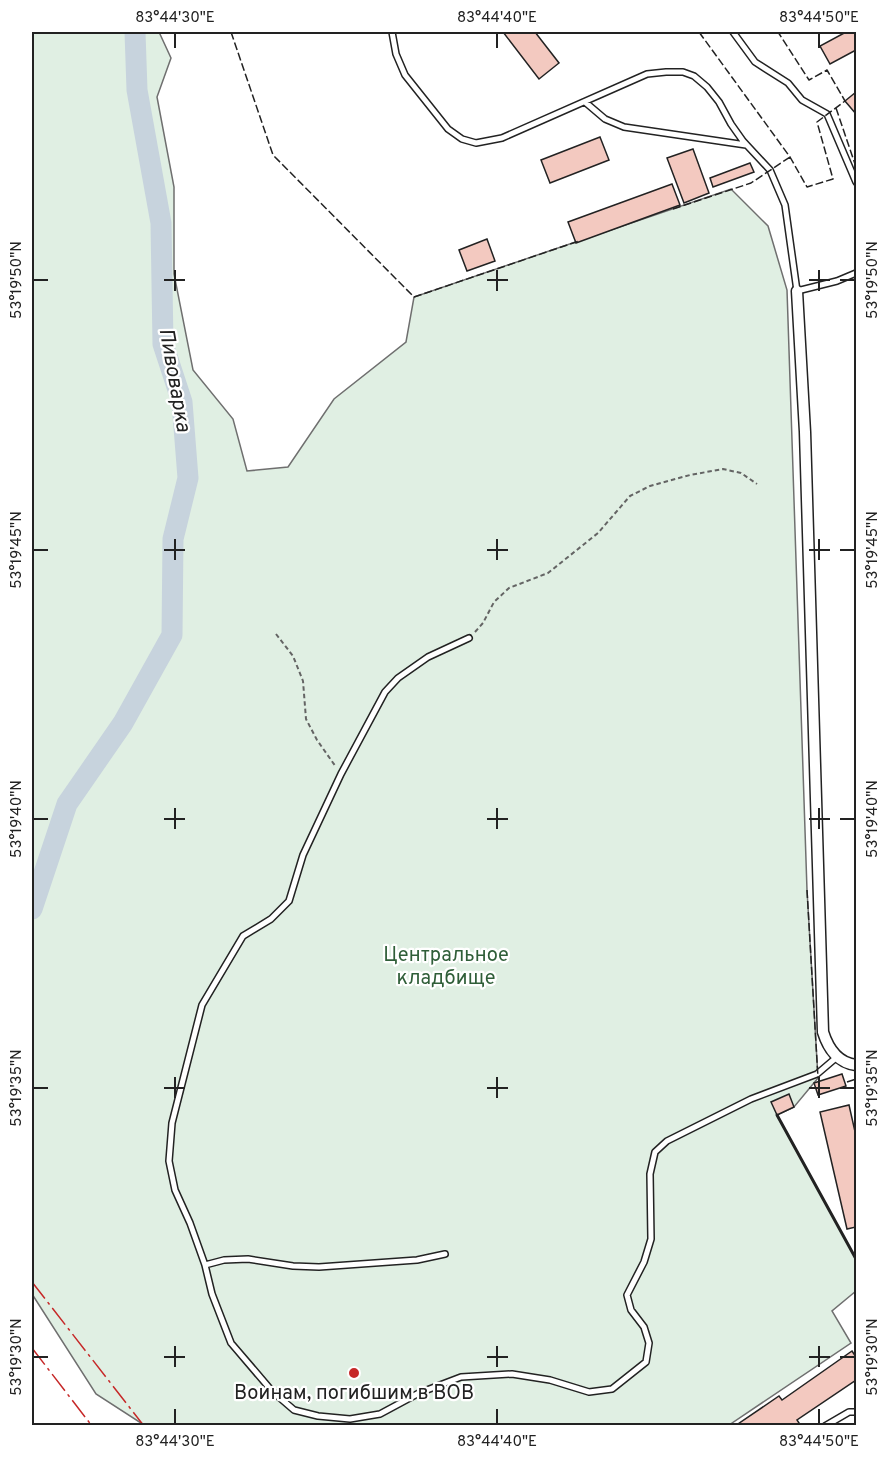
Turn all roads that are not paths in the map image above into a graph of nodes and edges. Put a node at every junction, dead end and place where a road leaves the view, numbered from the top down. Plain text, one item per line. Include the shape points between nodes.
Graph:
1 (392, 32) edge
2 (733, 32) edge
3 (585, 102) junction
4 (747, 146) junction
5 (856, 182) edge
6 (856, 273) edge
7 (797, 291) junction
8 (469, 638) road end
9 (837, 1057) junction
10 (856, 1065) edge
11 (445, 1254) dead end
12 (205, 1265) junction
13 (856, 1412) edge
14 (825, 1425) edge

1 - 3 lane via 405,75 448,129 462,139 476,143 502,138
2 - 5 lane via 755,63 788,83 802,100 827,114
3 - 4 lane via 605,119 624,127
3 - 4 lane via 647,74 683,72 708,87
4 - 7 lane via 770,170 785,204
6 - 7 lane
7 - 9 street via 805,432 823,1032 827,1046
8 - 12 lane via 428,657 385,692 303,855 289,901 271,919 243,936 202,1005 172,1123 169,1161
9 - 10 street
9 - 12 lane via 817,1074 751,1099 667,1141 655,1152 650,1174 651,1239 627,1295 649,1342 646,1362 612,1389 589,1392 512,1374 460,1377 380,1414 350,1419 294,1410 272,1391 231,1342
11 - 12 lane via 417,1260 319,1267 248,1259
13 - 14 lane

